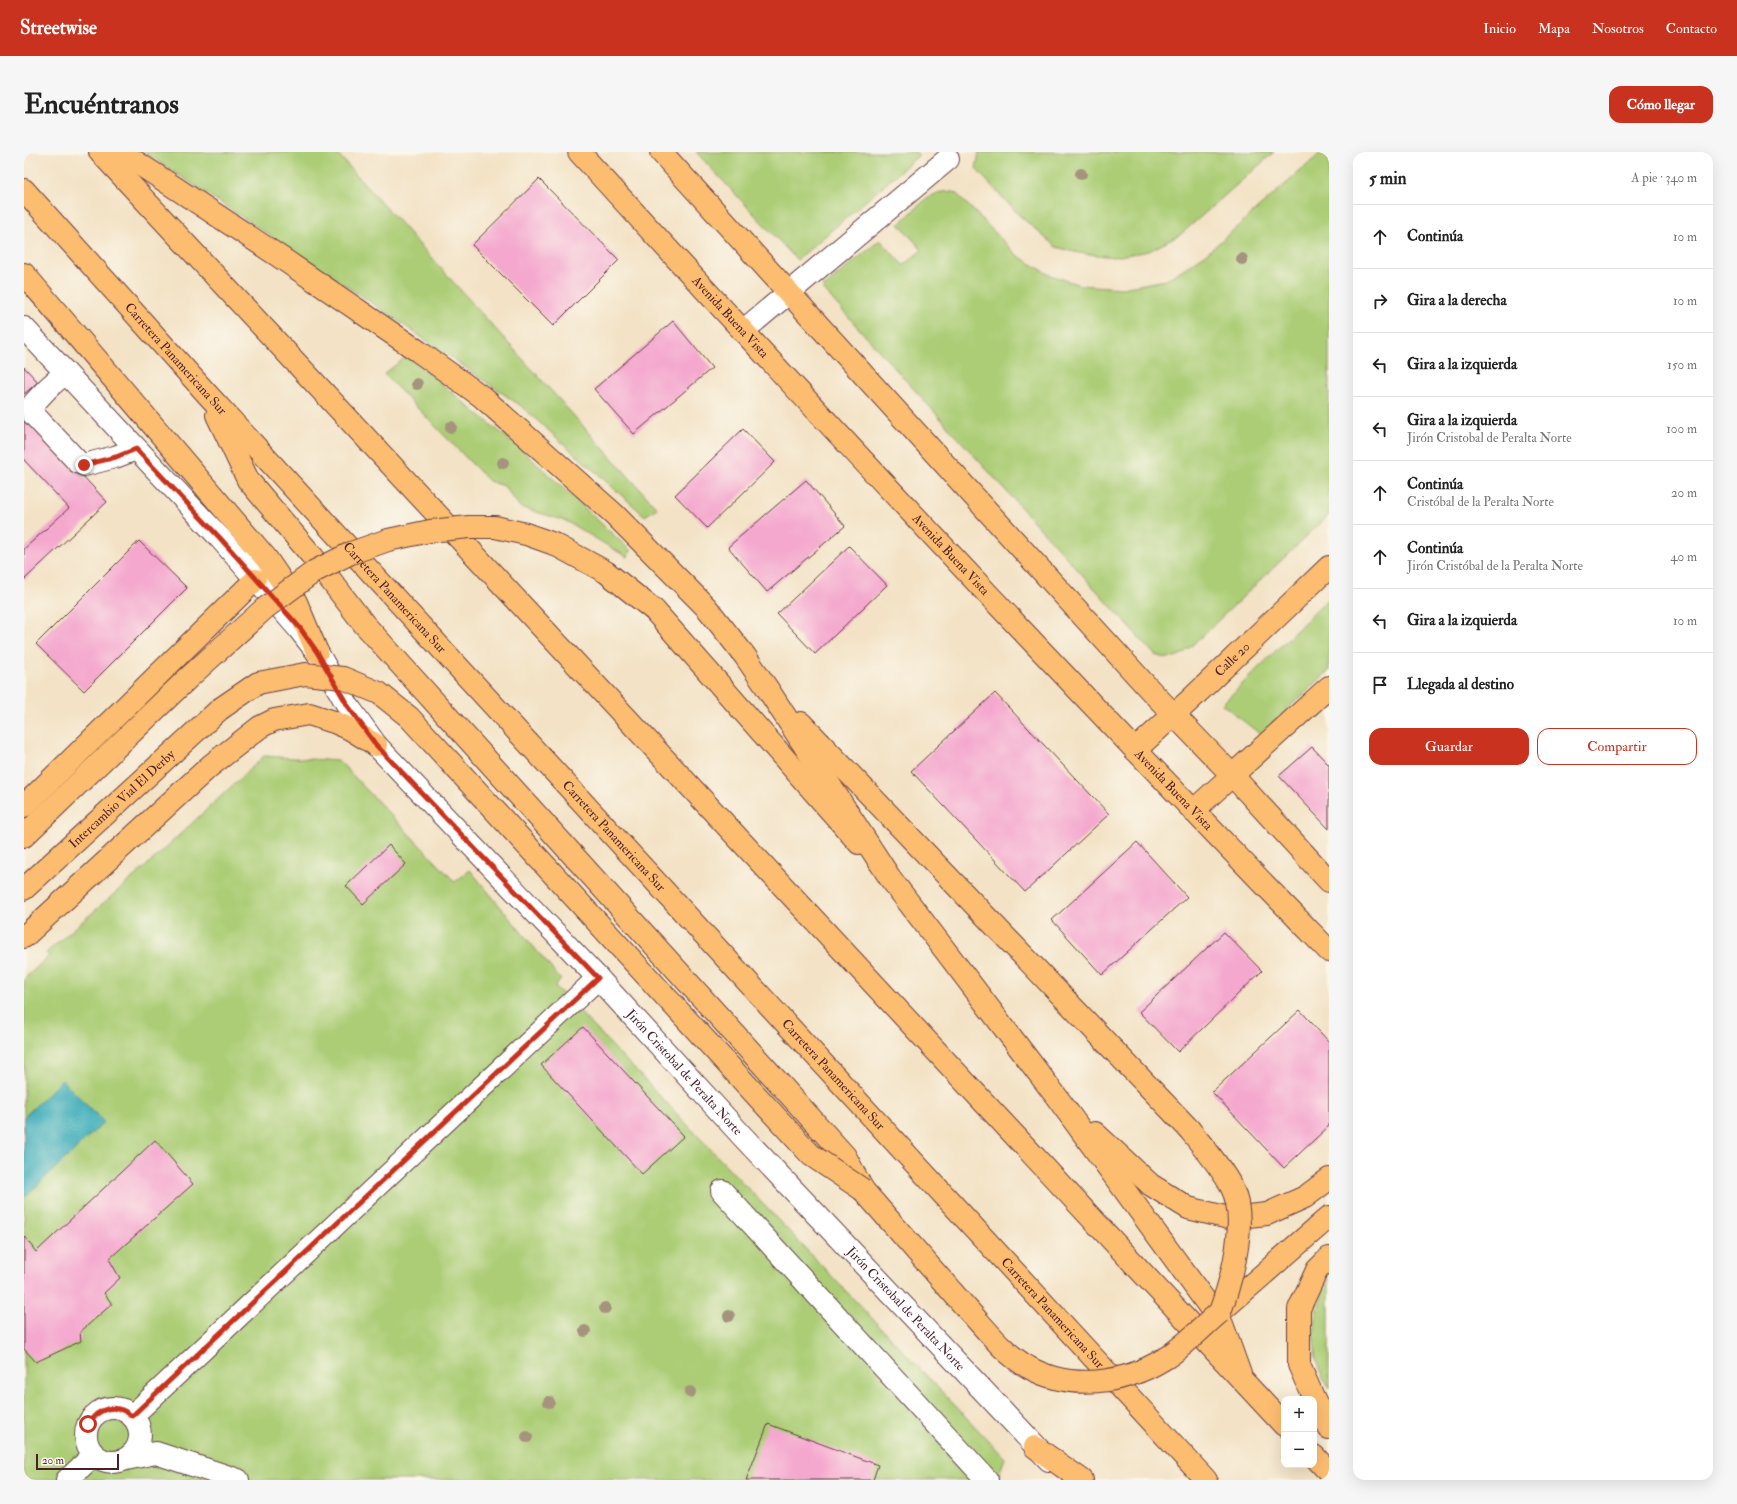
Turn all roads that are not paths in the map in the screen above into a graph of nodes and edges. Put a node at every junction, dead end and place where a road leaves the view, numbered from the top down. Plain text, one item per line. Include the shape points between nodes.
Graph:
1 (100, 152) edge
2 (121, 152) edge
3 (579, 152) edge
4 (661, 152) edge
5 (948, 159) dead end
6 (24, 190) edge
7 (24, 274) edge
8 (789, 292) junction
9 (24, 328) edge
10 (743, 331) junction
11 (65, 373) junction
12 (208, 396) junction
13 (136, 449) junction
14 (1329, 567) edge
15 (255, 580) junction
16 (317, 652) junction
17 (1329, 687) edge
18 (767, 688) junction
19 (1173, 714) junction
20 (376, 745) junction
21 (1135, 750) junction
22 (1232, 775) junction
23 (24, 806) edge
24 (1193, 812) junction
25 (24, 836) edge
26 (890, 878) junction
27 (1329, 881) edge
28 (24, 889) edge
29 (24, 937) edge
30 (1329, 951) edge
31 (598, 978) junction
32 (1056, 1096) junction
33 (1329, 1179) edge
34 (863, 1190) junction
35 (722, 1192) dead end
36 (1329, 1217) edge
37 (1329, 1258) edge
38 (1220, 1312) junction
39 (1243, 1382) junction
40 (1313, 1396) edge
41 (1317, 1405) edge
42 (132, 1416) junction
43 (1281, 1422) edge
44 (1329, 1428) edge
45 (1035, 1447) junction
46 (94, 1455) junction
47 (126, 1459) junction
48 (1317, 1459) edge
49 (1329, 1472) edge
50 (68, 1480) edge
51 (238, 1480) edge
52 (987, 1480) edge
53 (1070, 1480) edge
54 (1082, 1480) edge
55 (1206, 1480) edge

1 - 39 main road
2 - 18 main road via 277,255 481,396 614,514 678,577 745,656
3 - 10 main road, Avenida Buena Vista
4 - 8 main road
5 - 8 street
6 - 12 main road, Carretera Panamericana Sur
7 - 16 main road via 266,558 296,602
8 - 10 street
8 - 19 main road
9 - 11 street, Jirón Cristobal de Peralta Norte
10 - 21 main road, Avenida Buena Vista
11 - 13 street, Jirón Cristobal de Peralta Norte
11 - 13 street via 33,404 33,414 78,462 84,465
12 - 34 main road via 248,480 313,557 364,624 845,1156
12 - 55 main road, Carretera Panamericana Sur
13 - 15 street, Jirón Cristobal de Peralta Norte via 220,538
14 - 19 main road, Calle 20
15 - 16 street, Jirón Cristobal de Peralta Norte via 300,628
15 - 23 main road
16 - 20 street, Jirón Cristobal de Peralta Norte via 348,706
17 - 22 main road
18 - 26 main road
18 - 38 main road, bridge via 1189,1129 1217,1165 1232,1187 1238,1209 1238,1238 1234,1262
19 - 21 main road, Calle 20
19 - 22 main road
20 - 29 main road via 345,727 309,714 274,720 260,727 210,766
20 - 31 street, Jirón Cristobal de Peralta Norte
21 - 24 main road, Avenida Buena Vista
22 - 24 main road
22 - 27 main road
24 - 30 main road, Avenida Buena Vista
25 - 26 main road, bridge via 186,680 264,609 315,571 358,550 388,540 430,531 470,527 495,528 526,534 554,544 606,572 654,610
26 - 32 main road
28 - 34 main road, Intercambio Vial El Derby, bridge via 220,708 258,683 305,674 343,678 379,694 409,717 810,1155
31 - 42 street
31 - 45 street, Jirón Cristobal de Peralta Norte via 744,1138
32 - 33 main road via 1151,1185 1188,1208 1229,1218 1267,1214 1305,1197
32 - 39 main road via 1222,1324
34 - 38 main road, bridge via 1002,1346 1027,1366 1048,1376 1076,1381 1105,1381 1146,1370 1166,1358
35 - 52 street
36 - 38 main road
37 - 40 main road via 1317,1270 1299,1308 1299,1365
39 - 43 main road
41 - 44 main road
42 - 46 street via 125,1410 107,1408 92,1417 88,1424 86,1441
42 - 47 street via 137,1422 140,1439 138,1446
45 - 53 street, Jirón Cristobal de Peralta Norte
45 - 54 main road
46 - 47 street via 110,1462
46 - 50 street
47 - 51 street via 156,1453
48 - 49 main road

